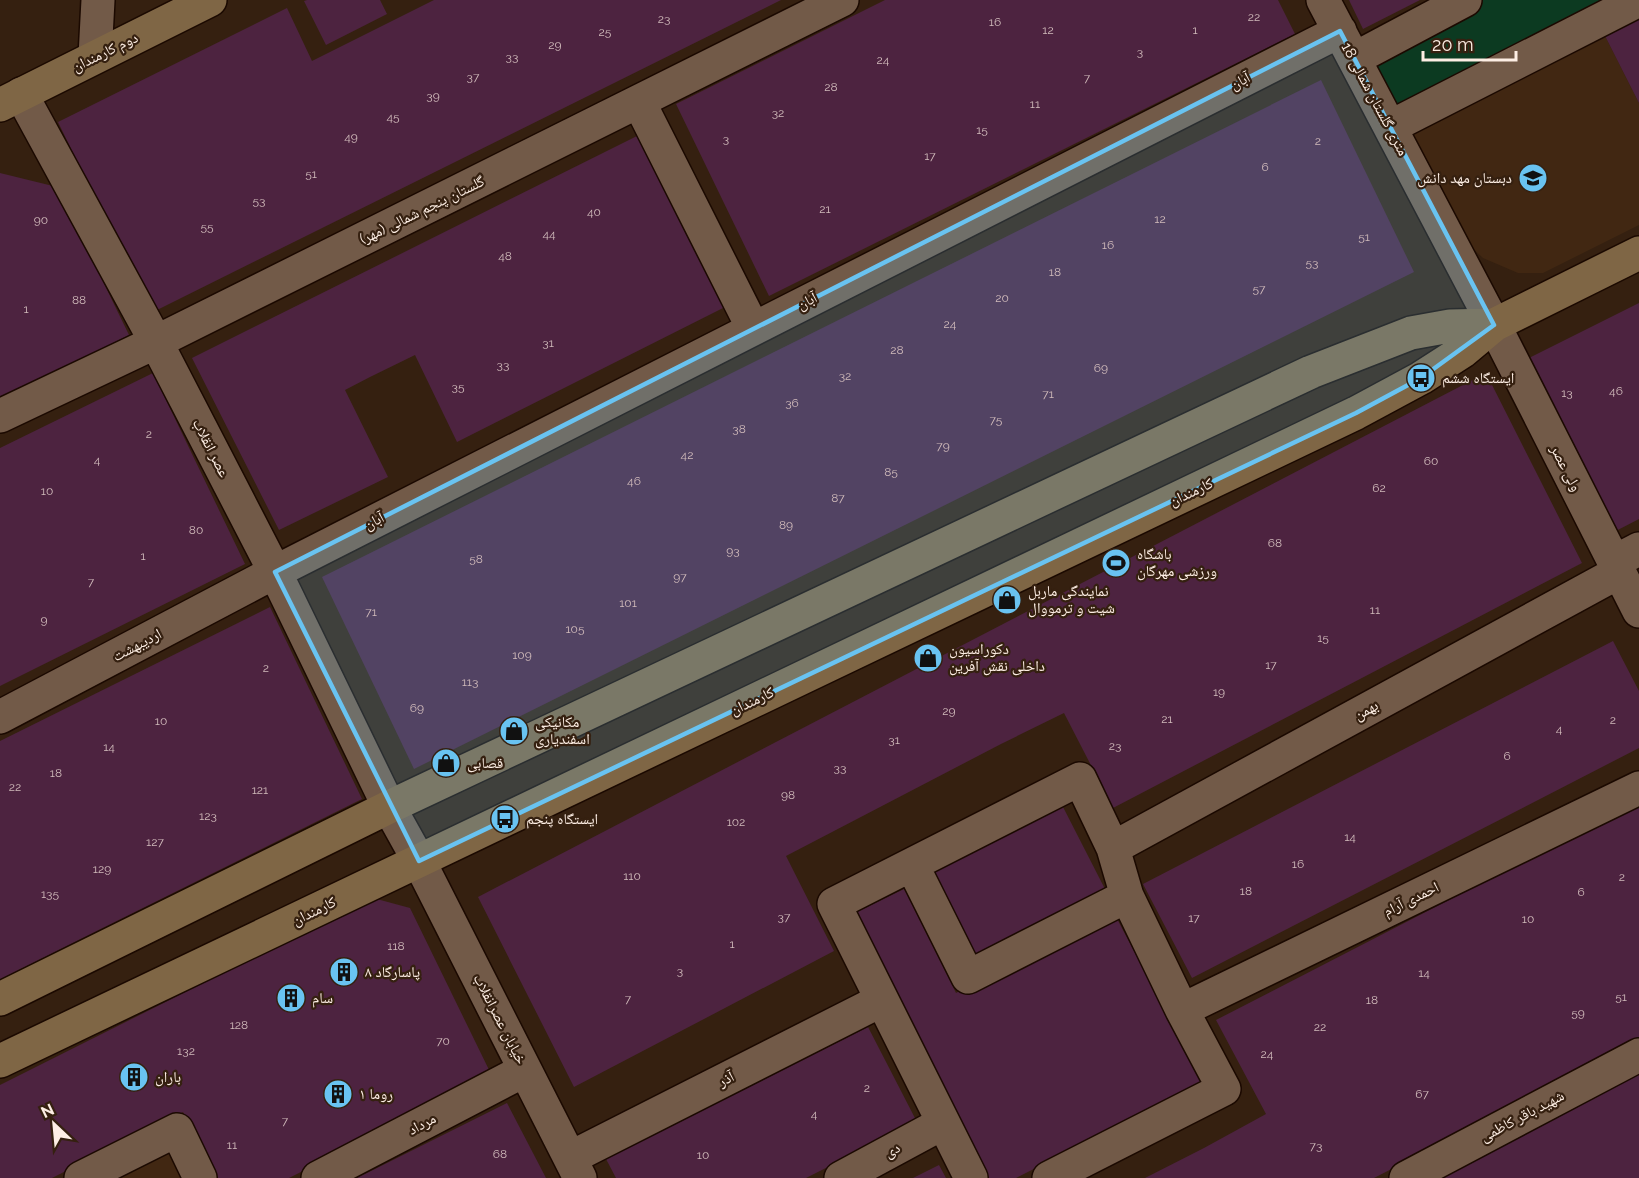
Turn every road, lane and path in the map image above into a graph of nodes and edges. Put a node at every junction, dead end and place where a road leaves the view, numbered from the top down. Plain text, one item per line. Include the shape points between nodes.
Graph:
1 (98, 0) edge
2 (210, 0) edge
3 (842, 0) edge
4 (1323, 0) edge
5 (1466, 0) edge
6 (1639, 0) edge
7 (1347, 45) junction
8 (95, 56) junction
9 (11, 99) edge
10 (639, 102) junction
11 (1390, 127) junction
12 (1639, 253) edge
13 (1494, 325) junction
14 (753, 328) junction
15 (156, 342) junction
16 (0, 416) edge
17 (1624, 561) edge
18 (275, 572) junction
19 (1639, 611) edge
20 (0, 717) edge
21 (1639, 788) edge
22 (390, 807) junction
23 (1113, 848) junction
24 (419, 861) junction
25 (912, 864) junction
26 (1126, 896) junction
27 (0, 999) edge
28 (882, 1000) junction
29 (1182, 1010) junction
30 (1639, 1055) edge
31 (0, 1060) edge
32 (525, 1070) junction
33 (943, 1123) junction
34 (575, 1168) edge
35 (81, 1178) edge
36 (200, 1178) edge
37 (318, 1178) edge
38 (841, 1178) edge
39 (971, 1178) edge
40 (1049, 1178) edge
41 (1406, 1178) edge

1 - 8 street
2 - 8 main road, دوم کارمندان
3 - 10 street, گلستان پنجم شمالی (مهر)
4 - 7 street, 18 متری گلستان شمالی
5 - 7 street, آبان
6 - 11 street
7 - 11 street, 18 متری گلستان شمالی
7 - 14 street, آبان
8 - 9 main road, دوم کارمندان
9 - 15 street, عصر انقلاب
10 - 14 street
10 - 15 street, گلستان پنجم شمالی (مهر)
11 - 13 street, 18 متری گلستان شمالی
12 - 13 main road, کارمندان
13 - 17 street, ولی عصر
13 - 22 main road, کارمندان via 1450,326 1411,333 1311,372
13 - 24 main road, کارمندان via 1421,378 1356,413
14 - 18 street, آبان
15 - 16 street, گلستان پنجم شمالی (مهر)
15 - 18 street, عصر انقلاب
17 - 19 street, ولی عصر
17 - 23 street, بهمن
18 - 20 street, اردیبهشت
18 - 22 street, عصر انقلاب
21 - 29 street, احمدی آرام
22 - 24 street, خیابان عصرانقلاب
22 - 27 main road, کارمندان
23 - 25 street via 1080,779
23 - 26 street
24 - 31 main road, کارمندان
24 - 32 street, خیابان عصرانقلاب
25 - 26 street via 968,977
25 - 28 street via 834,904
26 - 29 street
28 - 33 street
28 - 34 street, آذر
29 - 40 street via 1224,1089
30 - 41 street, شهید باقر کاظمی
32 - 34 street, خیابان عصرانقلاب
32 - 37 street, مرداد
33 - 38 street, دی
33 - 39 street
35 - 36 street via 177,1130

